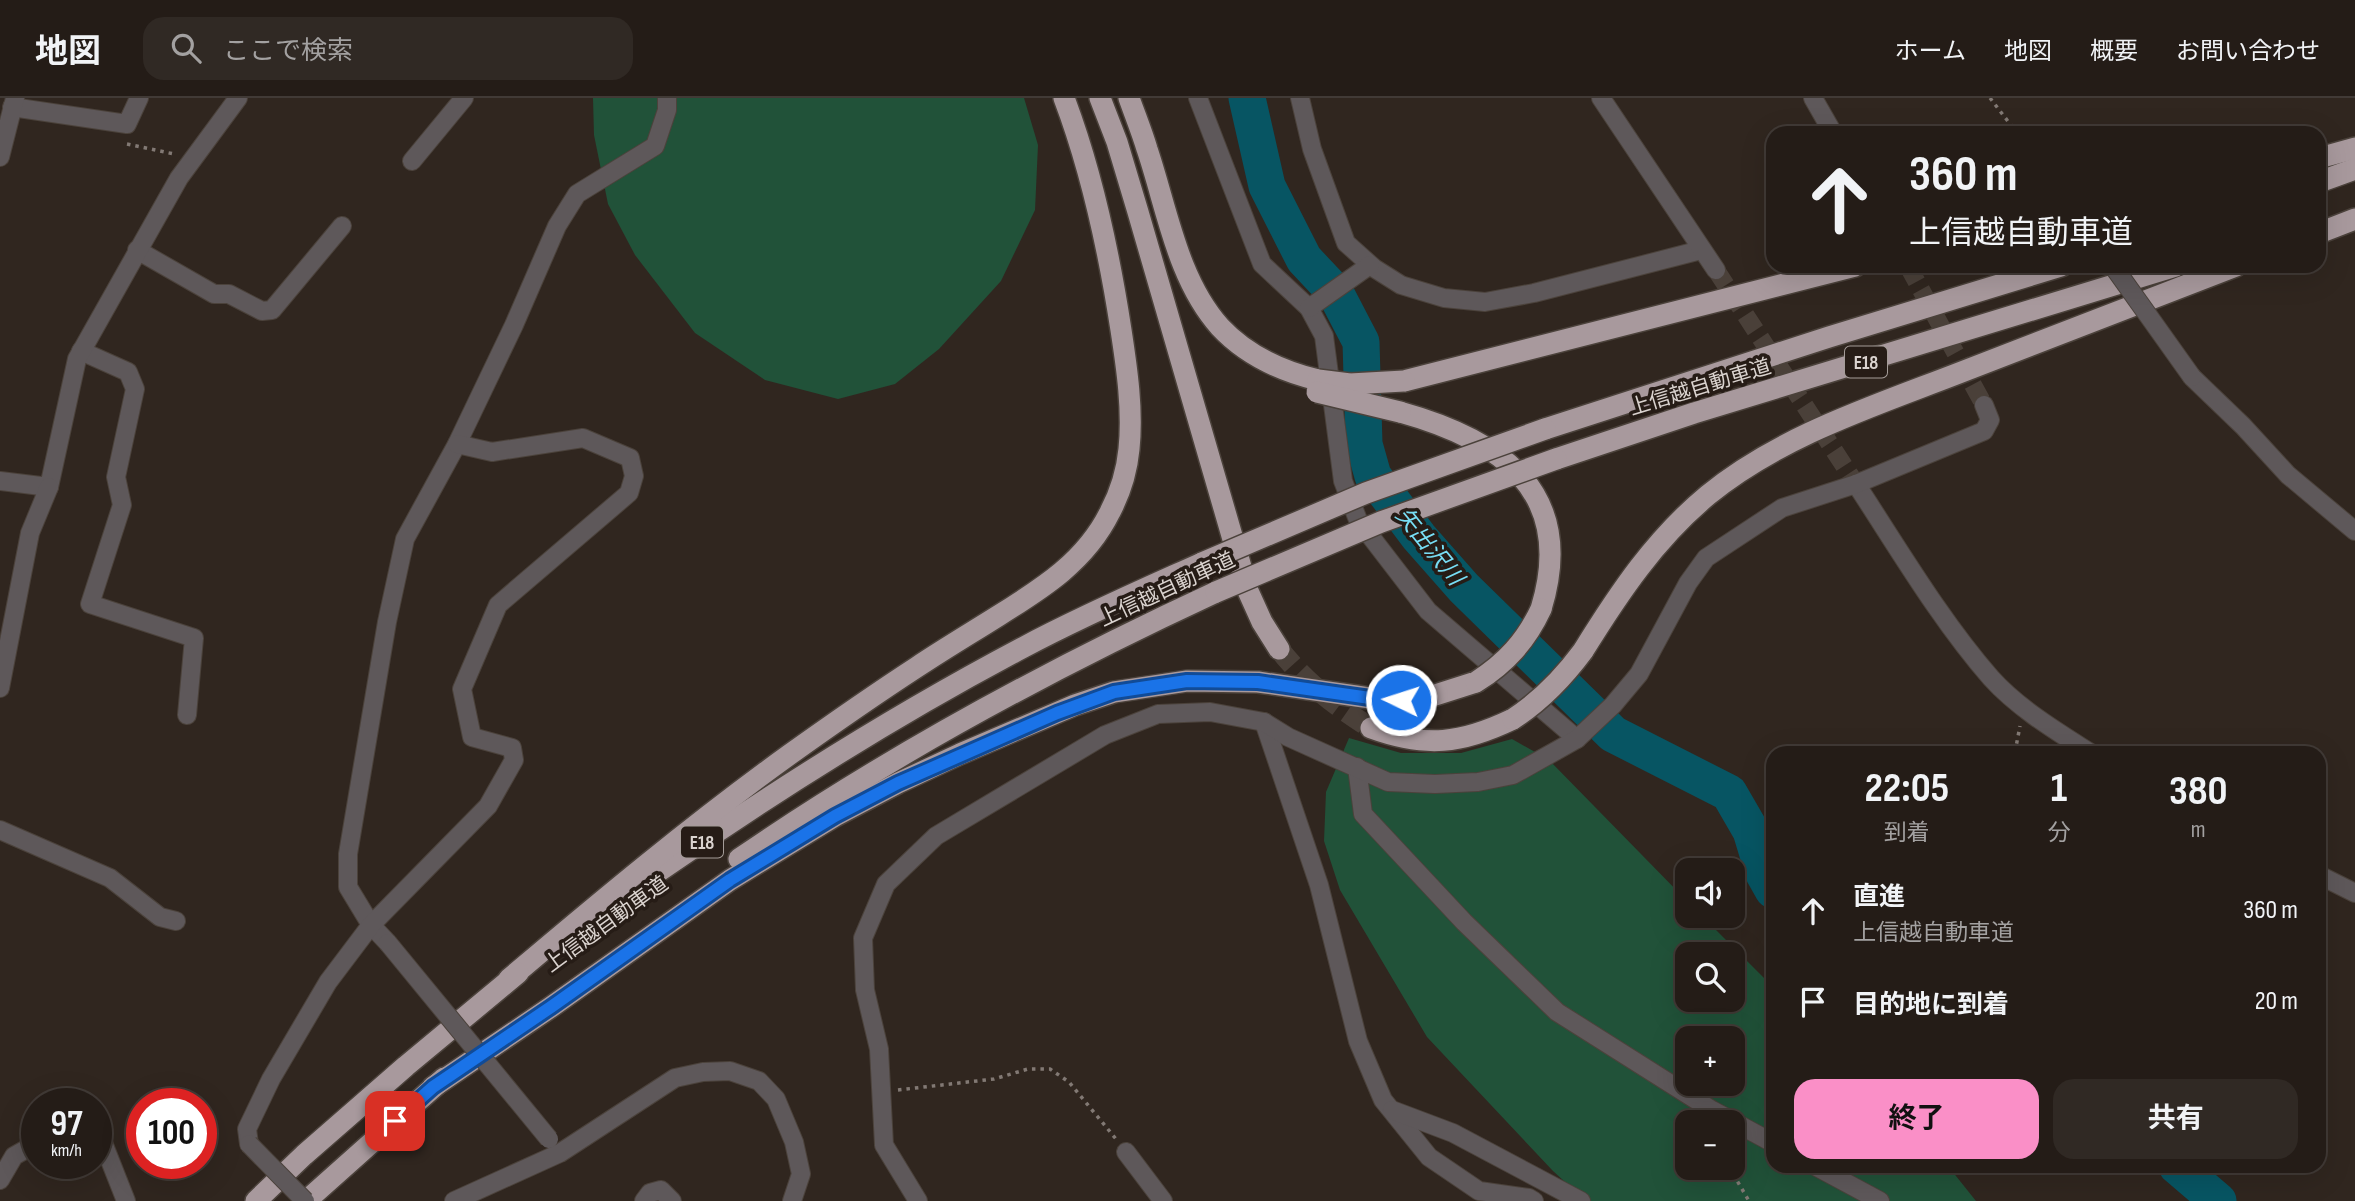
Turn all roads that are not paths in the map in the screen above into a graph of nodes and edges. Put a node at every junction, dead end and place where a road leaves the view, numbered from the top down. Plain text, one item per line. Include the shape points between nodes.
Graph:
1 (139, 98) edge
2 (238, 98) edge
3 (464, 98) edge
4 (667, 98) edge
5 (1064, 98) edge
6 (1100, 98) edge
7 (1129, 98) edge
8 (1198, 98) edge
9 (1300, 98) edge
10 (1601, 98) edge
11 (1813, 98) edge
12 (14, 102) edge
13 (1829, 126) edge
14 (2355, 148) edge
15 (2326, 156) edge
16 (0, 157) edge
17 (412, 161) dead end
18 (2355, 169) edge
19 (2326, 179) edge
20 (2355, 205) edge
21 (2326, 215) edge
22 (2355, 219) edge
23 (342, 226) dead end
24 (2326, 230) edge
25 (137, 250) junction
26 (1701, 250) junction
27 (1365, 268) junction
28 (1716, 270) tunnel mouth
29 (1828, 273) edge
30 (2038, 273) edge
31 (2118, 273) edge
32 (2153, 273) edge
33 (2218, 273) edge
34 (1315, 305) junction
35 (81, 351) junction
36 (1317, 386) junction
37 (1984, 405) tunnel mouth
38 (457, 444) junction
39 (0, 481) edge
40 (1856, 484) junction
41 (49, 487) junction
42 (2355, 531) edge
43 (1279, 649) tunnel mouth
44 (0, 688) edge
45 (187, 715) dead end
46 (1264, 722) junction
47 (1371, 728) tunnel mouth
48 (1583, 734) junction
49 (2080, 746) edge
50 (1357, 767) junction
51 (0, 830) edge
52 (2326, 879) edge
53 (2355, 894) edge
54 (176, 921) dead end
55 (371, 925) junction
56 (509, 979) junction
57 (433, 1087) junction
58 (1391, 1109) junction
59 (1766, 1139) edge
60 (555, 1146) junction
61 (21, 1152) edge
62 (1126, 1152) road end
63 (112, 1164) edge
64 (1828, 1173) edge
65 (0, 1180) edge
66 (127, 1201) edge
67 (256, 1201) edge
68 (305, 1201) edge
69 (454, 1201) edge
70 (644, 1201) edge
71 (672, 1201) edge
72 (792, 1201) edge
73 (918, 1201) edge
74 (1163, 1201) edge
75 (1534, 1201) edge
76 (1581, 1201) edge
77 (1880, 1201) edge

1 - 12 street via 127,124
2 - 25 street via 179,178
3 - 17 street
4 - 38 street via 654,146 577,194 557,226
5 - 56 highway via 1106,244 1128,382 1129,452 1111,511 1094,541 1042,589 916,667 788,756 605,897
6 - 43 highway via 1135,200 1248,592
7 - 36 highway via 1185,270 1201,299 1242,351 1292,384
8 - 34 street via 1262,264
9 - 27 street via 1312,149 1346,243
10 - 26 street
11 - 13 street
12 - 16 street
14 - 15 highway
18 - 19 highway
20 - 21 highway
22 - 24 highway
23 - 25 street via 272,310 262,311 229,294 214,294
25 - 35 street
26 - 27 street via 1485,302 1444,298
26 - 28 street
27 - 34 street
29 - 36 highway, bridge via 1404,381
30 - 56 highway, 上信越自動車道 / E18, bridge via 1545,429 1366,493 1202,563 1026,646 845,749 733,820
31 - 42 street, bridge via 2192,377 2288,475
32 - 57 highway, 上信越自動車道 / E18, bridge via 1556,459 1381,522 1216,592 1042,676 864,777 649,921
33 - 47 highway, bridge via 1882,403 1743,469 1683,518 1642,562 1583,651 1550,691 1513,719 1461,738 1431,742
34 - 48 street via 1324,336 1343,481 1358,520 1428,611
35 - 41 street
35 - 45 street via 128,372 135,388 116,477 122,505 90,604 194,638
36 - 57 highway, bridge via 1448,426 1474,439 1522,476 1537,498 1547,524 1548,585 1531,631 1494,671 1476,682 1429,697 1401,700 1258,682 1187,681 1114,692 1075,705 960,754 835,816 730,880
37 - 40 street via 1990,420 1984,431
38 - 55 street via 405,539 387,622 348,854 348,887
38 - 55 street via 492,452 583,438 630,458 634,477 629,493 498,605 462,689 472,737 512,748 514,760 488,806
39 - 41 street
40 - 48 street via 1782,508 1706,558 1639,674
40 - 49 street via 1928,595 1992,679
41 - 44 street via 30,533
46 - 50 street
46 - 58 street via 1319,886 1358,1041
46 - 73 street via 1210,712 1158,714 1105,735 936,836 886,884 863,938 866,990 879,1049 884,1145
48 - 50 street via 1513,775 1478,782 1388,782
50 - 59 street via 1363,814 1557,1012
51 - 54 street via 110,878 160,917
52 - 53 street
55 - 60 street, bridge
55 - 68 street, bridge via 328,982 247,1129 249,1144
56 - 67 highway, 上信越自動車道 / E18
57 - 68 highway, 上信越自動車道 / E18
58 - 75 street via 1429,1157 1479,1191
58 - 76 street via 1453,1133
60 - 69 street
60 - 72 street via 675,1077 730,1071 759,1081 776,1099 801,1174
61 - 65 street
62 - 74 street
63 - 66 street
64 - 77 street
70 - 71 street via 661,1190

